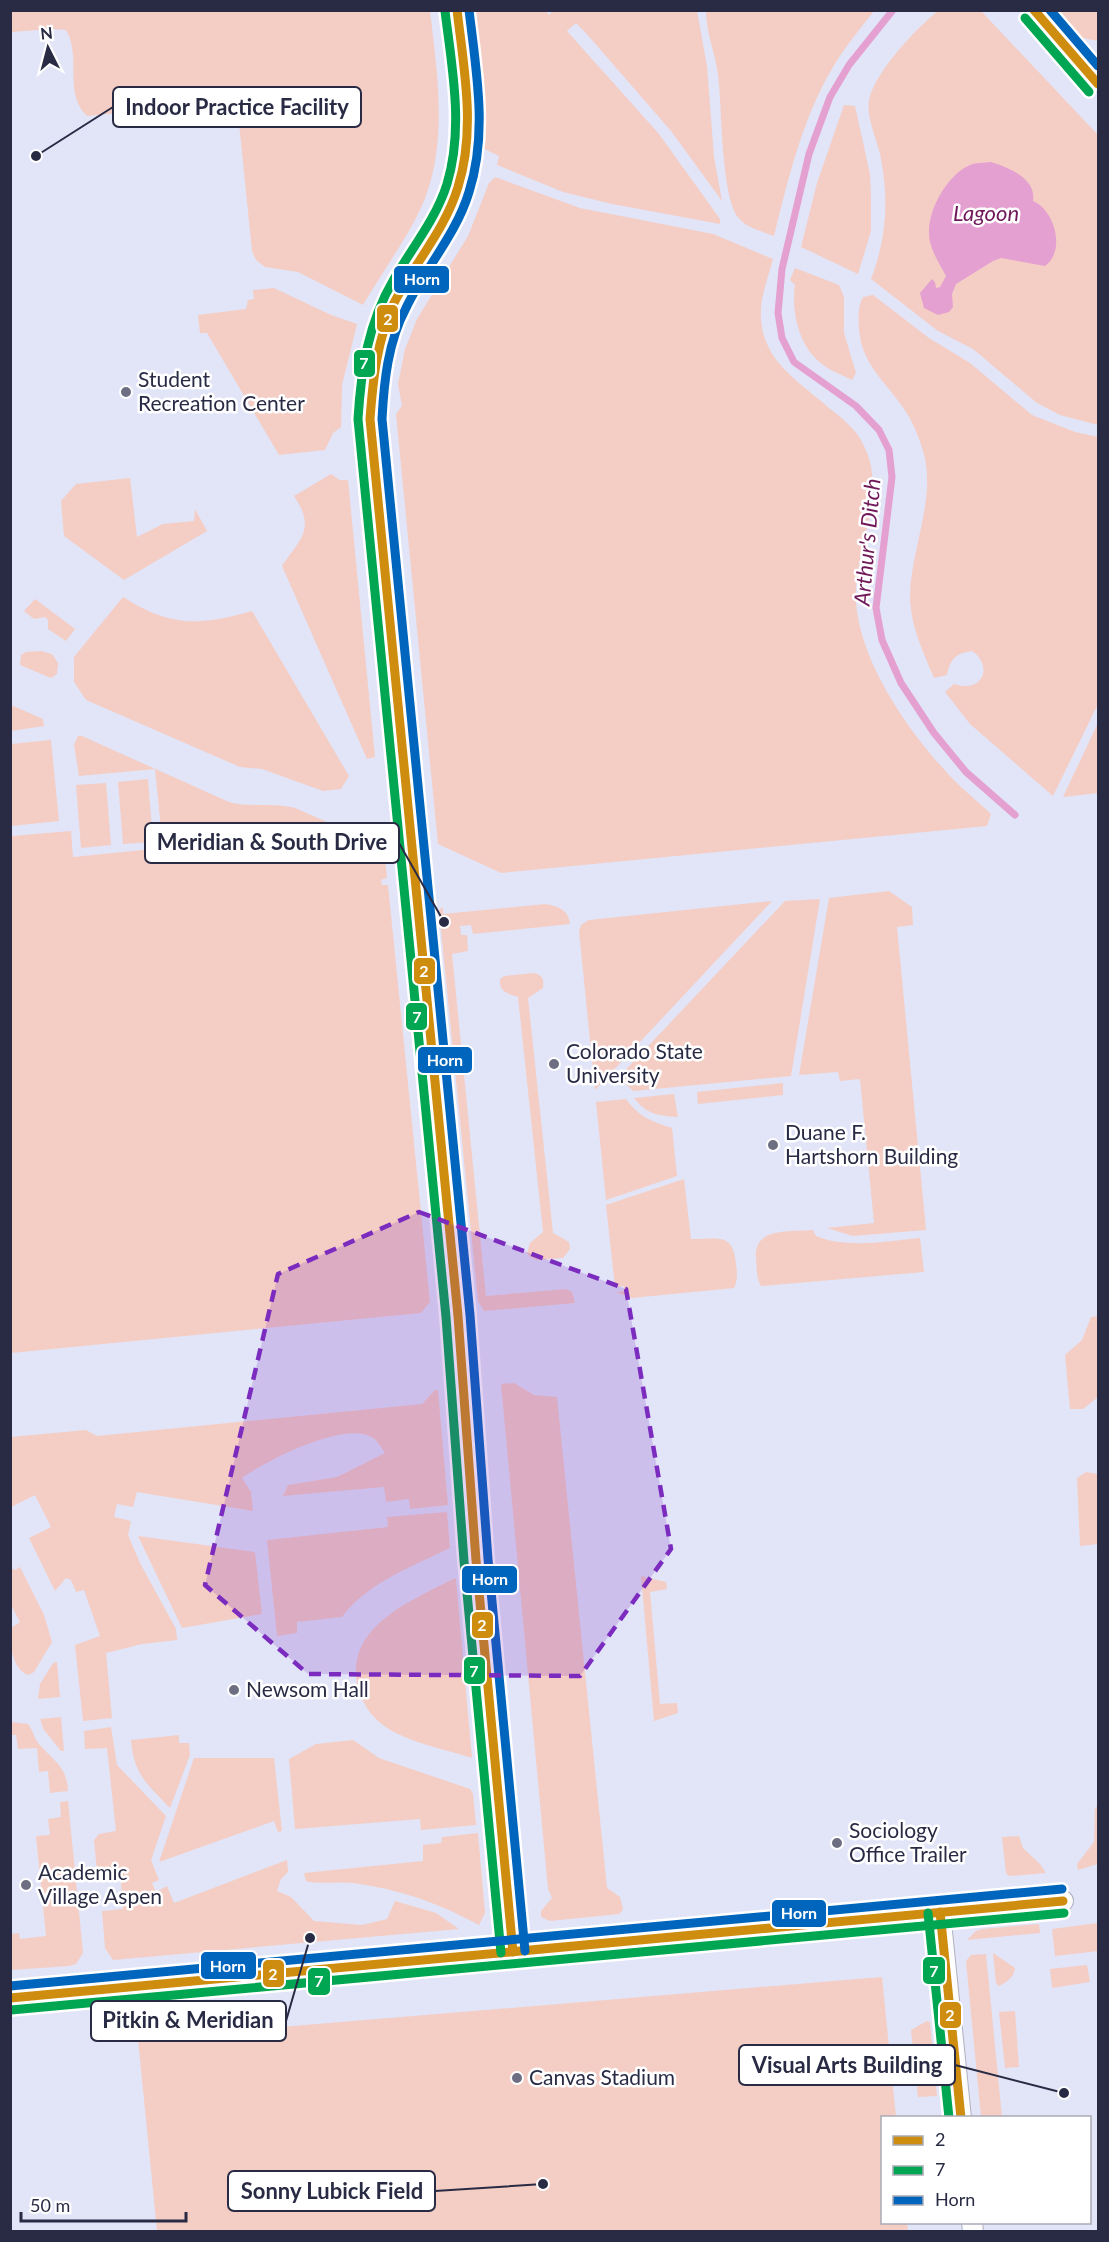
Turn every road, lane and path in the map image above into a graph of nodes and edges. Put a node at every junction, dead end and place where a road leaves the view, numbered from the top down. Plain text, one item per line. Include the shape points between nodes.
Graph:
1 (457, 10) edge
2 (1063, 1901) dead end
3 (940, 1912) junction
4 (513, 1952) junction
5 (10, 1998) edge
6 (961, 2116) edge

1 - 4 street via 467,104 462,170 445,220 388,319 377,350 370,419 458,1316 475,1548
2 - 3 street
3 - 4 street
3 - 6 street
4 - 5 street

